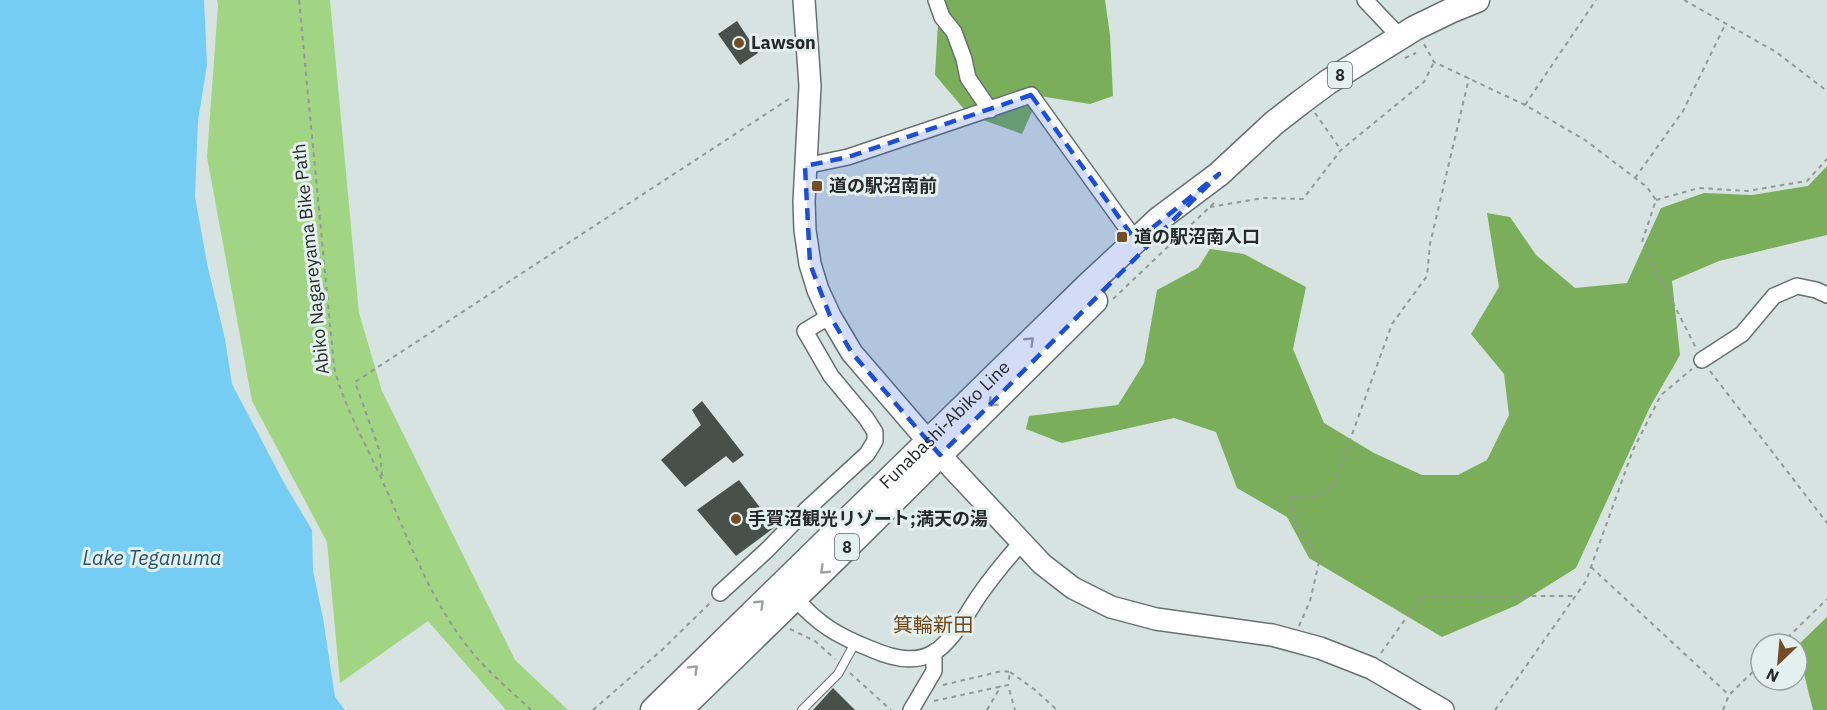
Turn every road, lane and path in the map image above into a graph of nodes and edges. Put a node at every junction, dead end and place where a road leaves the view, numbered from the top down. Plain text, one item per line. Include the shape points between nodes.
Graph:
1 (298, 0) edge
2 (804, 0) edge
3 (936, 0) edge
4 (1365, 0) edge
5 (1478, 0) edge
6 (1596, 0) edge
7 (1684, 0) edge
8 (1726, 23) junction
9 (1409, 44) junction
10 (1434, 63) junction
11 (1469, 78) junction
12 (810, 86) junction
13 (1827, 91) edge
14 (1525, 105) junction
15 (990, 110) junction
16 (1314, 112) dead end
17 (1341, 150) junction
18 (1827, 159) edge
19 (805, 166) junction
20 (1219, 174) junction
21 (1635, 178) junction
22 (1216, 200) dead end
23 (1656, 200) junction
24 (1209, 208) junction
25 (1136, 241) junction
26 (1827, 295) edge
27 (1107, 305) dead end
28 (830, 316) junction
29 (1702, 360) junction
30 (934, 448) junction
31 (383, 480) junction
32 (1827, 523) edge
33 (1021, 543) junction
34 (1591, 567) junction
35 (720, 593) joint
36 (1576, 596) junction
37 (795, 598) junction
38 (1827, 599) edge
39 (789, 628) dead end
40 (746, 632) junction
41 (1793, 632) edge
42 (1293, 640) junction
43 (855, 643) junction
44 (934, 652) junction
45 (840, 664) dead end
46 (1371, 668) junction
47 (849, 671) dead end
48 (1010, 672) junction
49 (1749, 676) edge
50 (1008, 684) junction
51 (938, 686) dead end
52 (1001, 686) junction
53 (933, 694) dead end
54 (1730, 695) junction
55 (531, 710) edge
56 (593, 710) edge
57 (653, 710) edge
58 (680, 710) edge
59 (802, 710) edge
60 (891, 710) edge
61 (911, 710) edge
62 (987, 710) edge
63 (1015, 710) edge
64 (1057, 710) edge
65 (1443, 710) edge
66 (1495, 710) edge
67 (1723, 710) edge

1 - 31 path, Abiko Nagareyama Bike Path via 334,367 344,400
2 - 12 street
3 - 15 street via 942,17 954,32 968,78
4 - 9 street
5 - 9 main road, Funabashi-Abiko Line / 8 via 1450,11
6 - 14 path
7 - 8 path
8 - 13 path via 1776,52
8 - 21 path via 1683,111
9 - 10 path
9 - 20 main road, Funabashi-Abiko Line / 8 via 1329,82 1274,123
10 - 11 path
10 - 17 path via 1424,82
11 - 14 path
11 - 42 path via 1430,244 1427,276 1392,324 1333,487 1314,496 1289,497 1296,522 1320,558 1310,601
12 - 19 street
12 - 31 path via 354,382 381,452
14 - 21 path via 1585,140
15 - 19 street
15 - 25 street via 1031,95
16 - 17 path
17 - 24 path via 1303,200 1263,198
18 - 23 path via 1807,181 1747,191 1699,188
19 - 28 street via 805,230 810,264
20 - 25 main road, Funabashi-Abiko Line / 8
20 -> 30 main road, Funabashi-Abiko Line / 8 via 1170,227
21 - 23 path
22 - 24 path
23 - 29 path via 1642,242
24 - 27 path
30 -> 25 main road, Funabashi-Abiko Line / 8
26 - 29 street via 1797,286 1774,296 1742,334
28 - 30 street via 852,353
28 - 35 street via 805,331 831,376 875,432 875,441 867,454
29 - 32 path
29 - 34 path via 1661,395 1633,450
30 - 33 street
30 -> 37 main road, Funabashi-Abiko Line / 8
40 -> 30 main road, Funabashi-Abiko Line / 8
31 - 55 path, Abiko Nagareyama Bike Path via 426,579 449,621 481,663
33 - 42 street via 1073,588 1111,607 1156,619
33 - 44 street via 960,627
34 - 36 path
34 - 54 path
35 - 56 path via 663,650
36 - 46 path via 1422,596
36 - 66 path
37 - 40 main road, Funabashi-Abiko Line / 8
37 - 43 street via 834,633
38 - 41 path
39 - 45 path via 815,641
57 -> 40 main road, Funabashi-Abiko Line / 8
40 - 58 main road, Funabashi-Abiko Line / 8
42 - 46 street
43 - 44 street via 885,656 908,660
43 - 59 lane via 838,674
44 - 61 street via 934,671
46 - 65 street
47 - 60 path
48 - 50 path
48 - 51 path
48 - 64 path
49 - 54 path
50 - 52 path
50 - 63 path
52 - 53 path via 928,702
52 - 62 path
54 - 67 path

